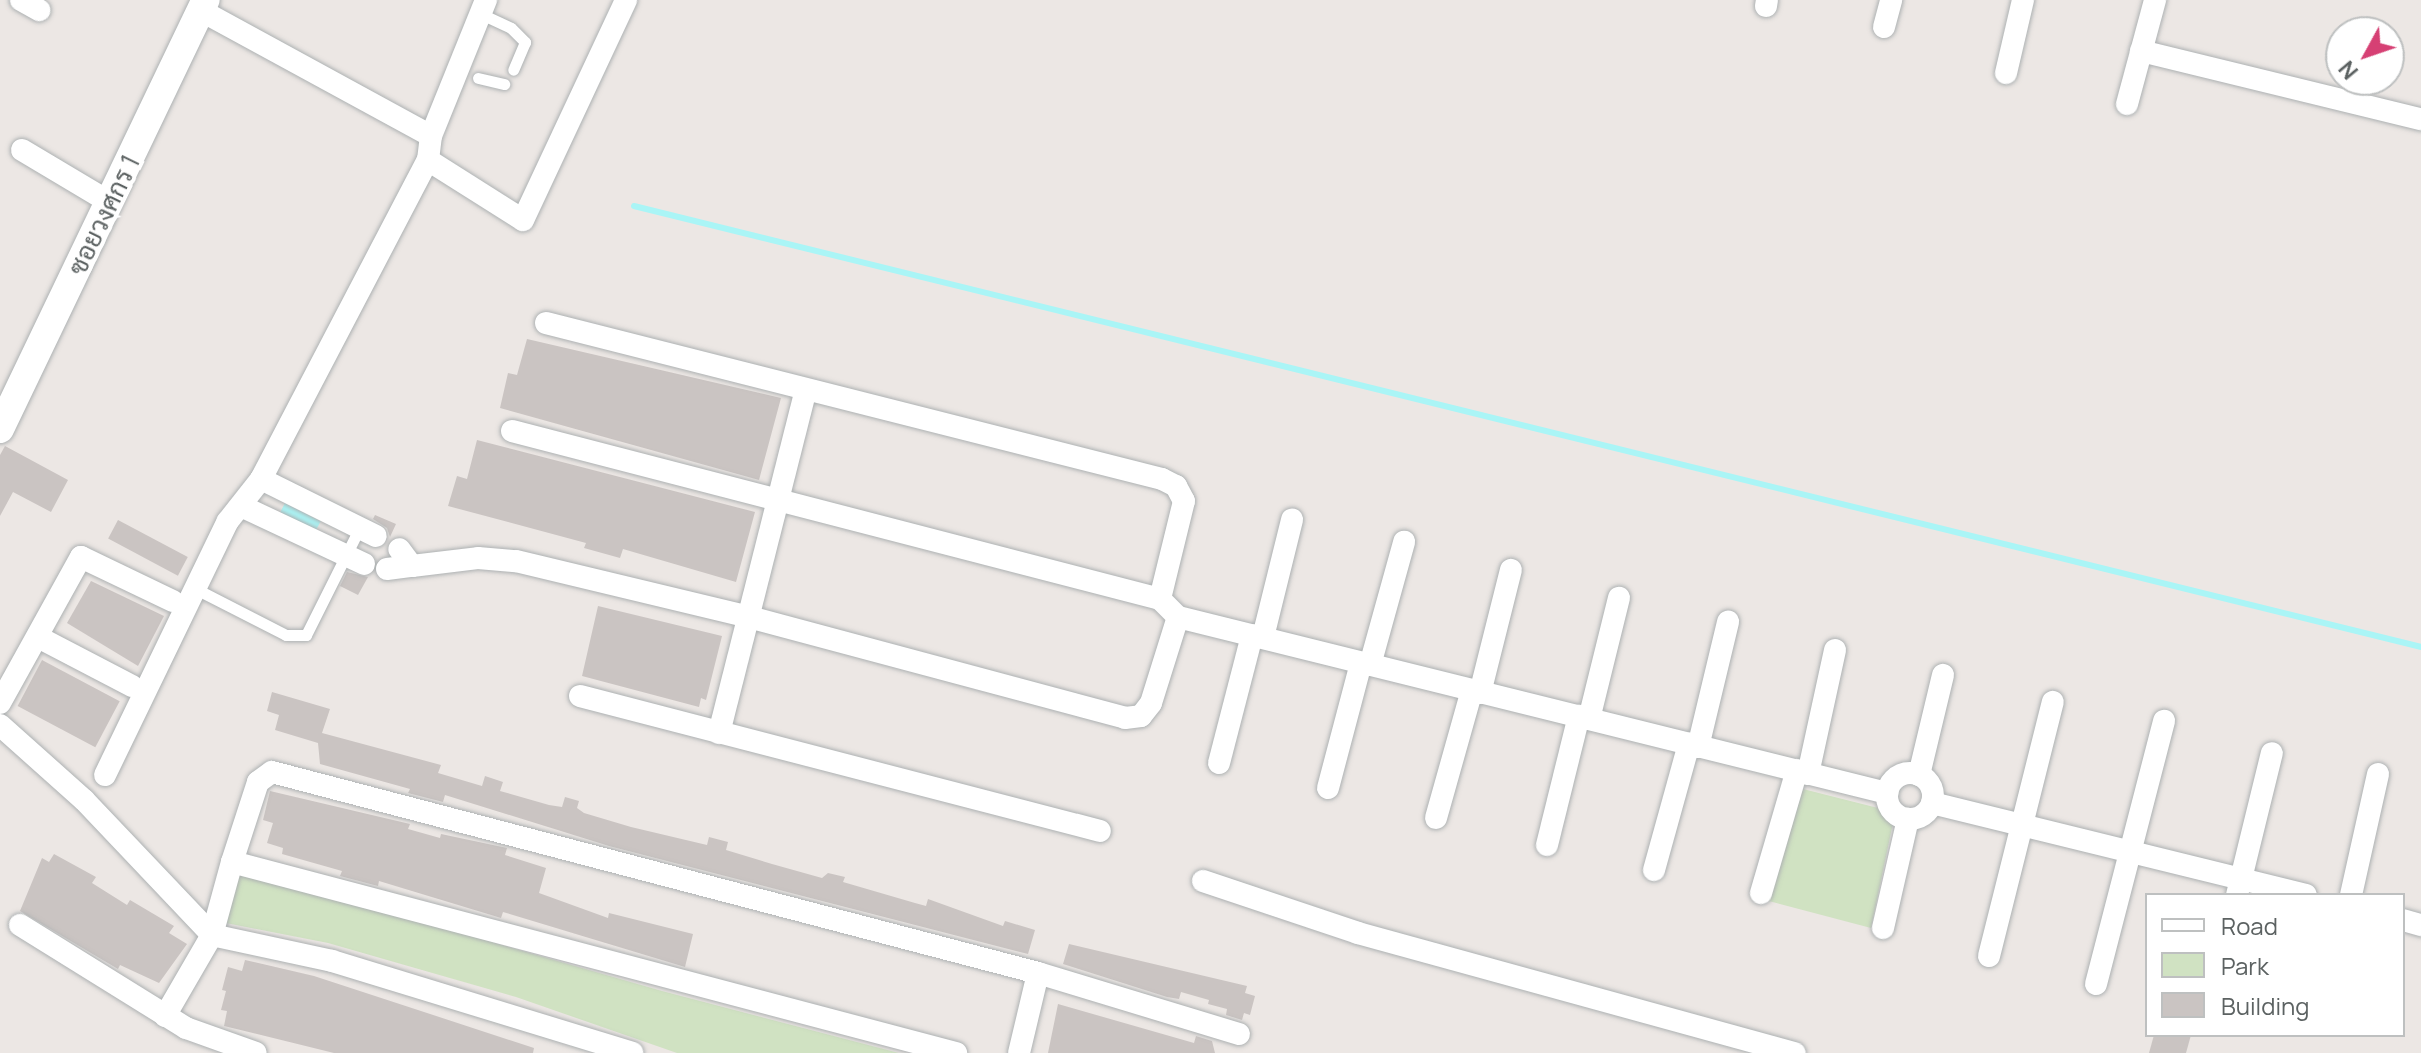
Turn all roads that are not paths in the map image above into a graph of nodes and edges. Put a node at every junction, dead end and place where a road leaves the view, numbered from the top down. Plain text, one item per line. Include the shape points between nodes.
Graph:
1 (626, 0) edge
2 (1891, 0) edge
3 (2023, 0) edge
4 (2155, 0) edge
5 (203, 5) edge
6 (482, 6) edge
7 (1884, 27) dead end
8 (2141, 51) junction
9 (513, 70) dead end
10 (2006, 73) dead end
11 (478, 78) dead end
12 (504, 84) dead end
13 (2127, 104) dead end
14 (2421, 119) edge
15 (431, 136) junction
16 (22, 150) dead end
17 (428, 160) junction
18 (111, 203) junction
19 (546, 323) dead end
20 (806, 390) junction
21 (0, 429) edge
22 (512, 431) dead end
23 (261, 479) junction
24 (776, 497) junction
25 (241, 506) junction
26 (1292, 520) dead end
27 (368, 531) joint
28 (1404, 542) dead end
29 (355, 560) junction
30 (387, 569) dead end
31 (1511, 570) dead end
32 (194, 588) junction
33 (1619, 598) dead end
34 (1160, 599) junction
35 (173, 601) dead end
36 (749, 617) junction
37 (1178, 617) junction
38 (1728, 622) dead end
39 (1257, 636) junction
40 (38, 637) junction
41 (1835, 650) dead end
42 (1365, 664) junction
43 (1943, 675) dead end
44 (132, 686) dead end
45 (1476, 692) junction
46 (580, 696) dead end
47 (2053, 702) dead end
48 (0, 703) edge
49 (1584, 717) junction
50 (2164, 721) dead end
51 (0, 725) edge
52 (719, 733) junction
53 (1694, 745) junction
54 (2272, 753) dead end
55 (1219, 763) dead end
56 (1802, 772) junction
57 (2378, 774) dead end
58 (105, 775) dead end
59 (1919, 775) junction
60 (1328, 788) dead end
61 (1887, 793) junction
62 (1932, 803) junction
63 (1436, 818) dead end
64 (1908, 819) junction
65 (2023, 824) junction
66 (1100, 831) dead end
67 (1547, 845) dead end
68 (2130, 850) junction
69 (232, 862) junction
70 (1654, 870) dead end
71 (1203, 881) dead end
72 (2240, 886) edge
73 (1761, 893) dead end
74 (2291, 893) edge
75 (2351, 893) edge
76 (20, 925) dead end
77 (1883, 928) dead end
78 (212, 935) junction
79 (1989, 956) dead end
80 (1038, 973) junction
81 (2096, 984) dead end
82 (165, 1016) junction
83 (1239, 1034) dead end
84 (256, 1053) edge
85 (632, 1053) edge
86 (956, 1053) edge
87 (1019, 1053) edge
88 (1795, 1053) edge

1 - 17 street via 523,220
2 - 7 street
3 - 10 street
4 - 8 street
5 - 15 street
5 - 18 street, ซอยวงศกร 1
6 - 9 lane via 525,42
6 - 15 street
8 - 13 street
8 - 14 street
11 - 12 lane
15 - 17 street
16 - 18 street
17 - 23 street
18 - 21 street, ซอยวงศกร 1
19 - 20 street
20 - 24 street
20 - 34 street via 1176,486 1184,501
22 - 24 street
23 - 25 street
23 - 27 street
24 - 34 street
24 - 36 street
25 - 29 street
25 - 32 street
26 - 39 street
27 - 29 lane
28 - 42 street
29 - 32 lane via 306,635 298,638
30 - 36 street via 405,557 500,558
31 - 45 street
32 - 58 street
33 - 49 street
34 - 37 street
35 - 40 street via 81,557
36 - 37 street via 1125,718 1141,716 1151,703
36 - 52 street
37 - 39 street
38 - 53 street
39 - 42 street
39 - 55 street
40 - 44 street
40 - 48 street
41 - 56 street
42 - 45 street
42 - 60 street
43 - 59 street
45 - 49 street
45 - 63 street
46 - 52 street
47 - 65 street
49 - 53 street
49 - 67 street
50 - 68 street
51 - 78 street via 84,800
52 - 66 street
53 - 56 street
53 - 70 street
54 - 72 street
56 - 61 street
56 - 73 street
57 - 75 street
59 - 61 street via 1899,775
59 - 62 street via 1931,787
61 - 64 street via 1894,813
62 - 64 street via 1923,815
62 - 65 street
64 - 77 street
65 - 68 street
65 - 79 street
68 - 72 street
68 - 81 street
69 - 78 street
69 - 80 street via 258,782 272,772
69 - 86 street
71 - 88 street via 1358,933
72 - 74 street
76 - 82 street
78 - 82 street
78 - 85 street via 332,961
80 - 83 street
80 - 87 street
82 - 84 street

